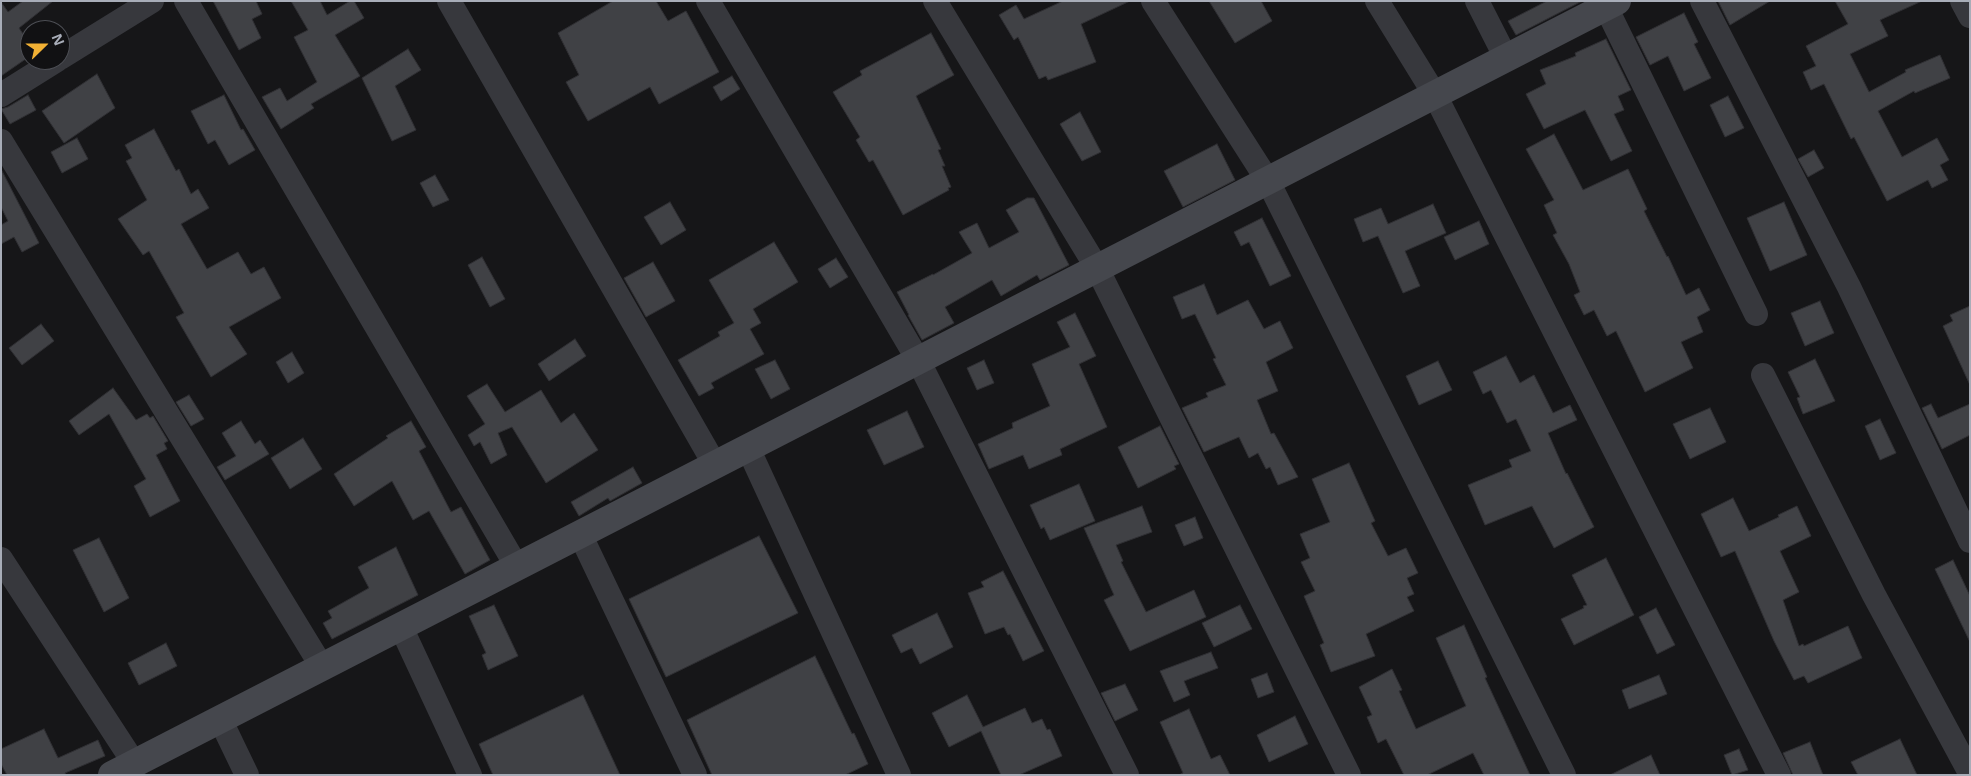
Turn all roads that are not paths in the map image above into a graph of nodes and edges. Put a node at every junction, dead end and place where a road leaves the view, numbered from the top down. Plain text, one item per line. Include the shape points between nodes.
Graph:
1 (152, 1) edge
2 (186, 1) edge
3 (449, 1) edge
4 (708, 1) edge
5 (935, 1) edge
6 (1153, 1) edge
7 (1377, 1) edge
8 (1477, 1) edge
9 (1702, 1) edge
10 (1962, 1) edge
11 (1611, 4) edge
12 (1970, 16) edge
13 (70, 52) edge
14 (1506, 58) junction
15 (41, 70) edge
16 (1, 94) edge
17 (1435, 95) junction
18 (1, 141) edge
19 (1268, 181) junction
20 (1097, 268) junction
21 (1756, 314) dead end
22 (918, 360) junction
23 (1764, 375) dead end
24 (748, 448) junction
25 (715, 465) junction
26 (580, 534) junction
27 (1970, 541) edge
28 (1, 559) edge
29 (517, 567) junction
30 (401, 627) junction
31 (322, 667) junction
32 (220, 719) junction
33 (123, 769) edge
34 (1970, 773) edge
35 (1776, 774) edge
36 (247, 775) edge
37 (470, 775) edge
38 (695, 775) edge
39 (899, 775) edge
40 (1127, 775) edge
41 (1349, 775) edge
42 (1564, 775) edge

1 - 13 street
2 - 29 street
3 - 25 street
4 - 22 street
5 - 20 street
6 - 19 street
7 - 17 street
8 - 14 street
9 - 27 street via 1849,287
10 - 12 street
11 - 14 street
11 - 21 street
14 - 17 street
15 - 16 street
17 - 19 street
17 - 35 street
18 - 31 street
19 - 20 street
19 - 42 street
20 - 22 street
20 - 41 street
22 - 24 street
22 - 40 street
23 - 34 street via 1874,595
24 - 25 street
24 - 39 street
25 - 26 street
26 - 29 street
26 - 38 street
28 - 33 street
29 - 30 street
30 - 31 street
30 - 37 street
31 - 32 street
32 - 33 street
32 - 36 street

